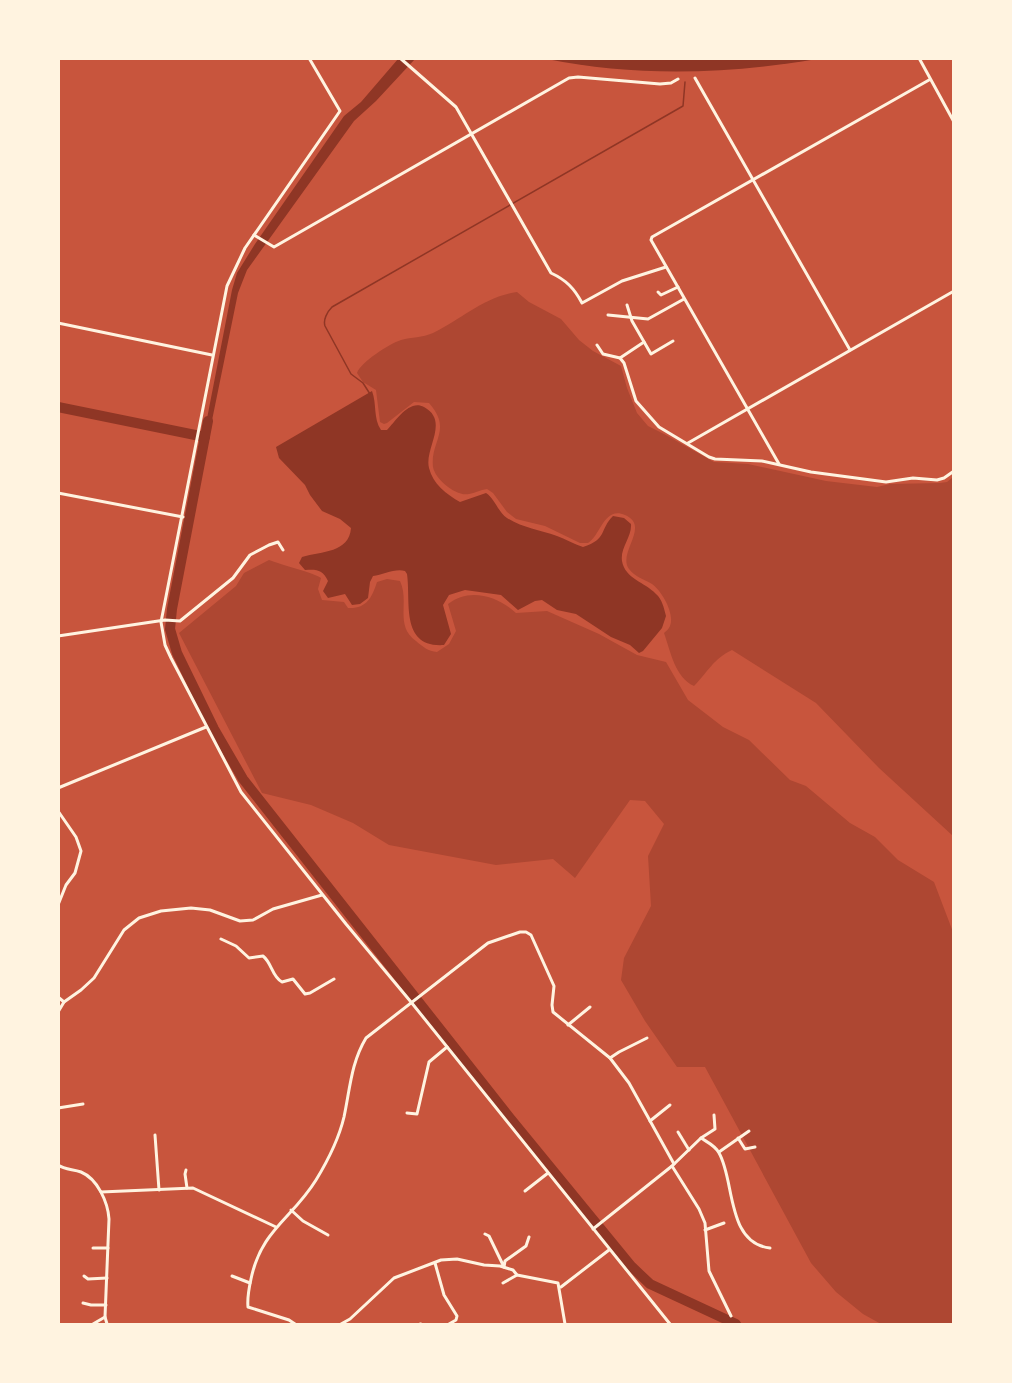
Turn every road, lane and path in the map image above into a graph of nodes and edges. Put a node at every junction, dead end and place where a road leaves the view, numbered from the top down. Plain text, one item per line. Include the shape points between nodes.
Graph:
1 (309, 58) edge
2 (400, 58) edge
3 (919, 58) edge
4 (694, 78) dead end
5 (678, 79) dead end
6 (929, 80) junction
7 (954, 122) edge
8 (471, 134) junction
9 (753, 180) junction
10 (255, 235) junction
11 (666, 267) junction
12 (678, 287) junction
13 (954, 291) edge
14 (658, 292) dead end
15 (685, 299) junction
16 (627, 306) dead end
17 (608, 315) dead end
18 (632, 318) junction
19 (58, 323) edge
20 (673, 341) dead end
21 (644, 342) junction
22 (597, 345) dead end
23 (850, 350) junction
24 (213, 355) junction
25 (621, 358) junction
26 (747, 409) junction
27 (688, 443) junction
28 (779, 464) junction
29 (954, 471) edge
30 (58, 493) edge
31 (183, 517) junction
32 (283, 550) dead end
33 (163, 621) junction
34 (58, 636) edge
35 (206, 727) junction
36 (58, 788) edge
37 (58, 811) edge
38 (322, 895) junction
39 (58, 905) edge
40 (221, 939) dead end
41 (334, 979) dead end
42 (58, 997) edge
43 (412, 1001) junction
44 (64, 1002) junction
45 (590, 1007) dead end
46 (58, 1012) edge
47 (568, 1025) junction
48 (647, 1038) dead end
49 (447, 1047) junction
50 (609, 1058) junction
51 (83, 1104) dead end
52 (670, 1106) dead end
53 (58, 1108) edge
54 (407, 1113) dead end
55 (714, 1115) dead end
56 (650, 1121) junction
57 (749, 1131) dead end
58 (678, 1132) dead end
59 (155, 1135) dead end
60 (701, 1138) junction
61 (738, 1138) junction
62 (754, 1147) dead end
63 (689, 1150) junction
64 (719, 1152) junction
65 (58, 1165) edge
66 (673, 1165) junction
67 (186, 1170) dead end
68 (548, 1173) junction
69 (188, 1188) junction
70 (159, 1190) junction
71 (525, 1191) dead end
72 (101, 1192) junction
73 (291, 1210) junction
74 (724, 1223) dead end
75 (276, 1227) junction
76 (594, 1229) junction
77 (705, 1230) junction
78 (485, 1234) dead end
79 (328, 1235) dead end
80 (529, 1237) dead end
81 (93, 1248) dead end
82 (108, 1248) junction
83 (770, 1248) dead end
84 (609, 1250) junction
85 (435, 1262) junction
86 (504, 1267) junction
87 (517, 1275) junction
88 (84, 1276) dead end
89 (232, 1276) dead end
90 (107, 1278) junction
91 (250, 1283) junction
92 (503, 1283) dead end
93 (560, 1288) junction
94 (83, 1303) dead end
95 (106, 1305) junction
96 (731, 1316) dead end
97 (103, 1318) junction
98 (93, 1324) edge
99 (101, 1324) edge
100 (107, 1324) edge
101 (295, 1324) edge
102 (341, 1324) edge
103 (449, 1324) edge
104 (565, 1324) edge
105 (670, 1324) edge

1 - 10 street via 340,111
2 - 8 street via 456,107
3 - 6 street
4 - 9 street
5 - 8 street via 660,84 573,77
6 - 7 street
6 - 9 street
8 - 10 street via 273,246
8 - 11 street via 551,273 564,279 582,303 622,281
9 - 11 street via 652,237
9 - 23 street
10 - 24 street via 227,286
11 - 12 street
12 - 14 street via 661,295
12 - 15 street
13 - 23 street
15 - 18 street via 648,319
15 - 26 street
16 - 18 street
17 - 18 street
18 - 21 street
19 - 24 street
20 - 21 street via 651,354
21 - 25 street
22 - 25 street via 603,354
23 - 26 street
24 - 31 street
25 - 27 street via 636,401 659,427
26 - 27 street
26 - 28 street
27 - 28 street via 715,459
28 - 29 street via 886,482 937,480
30 - 31 street
31 - 33 street
32 - 33 street via 278,542 256,551 233,578 183,620
33 - 34 street
33 - 35 street via 165,645
35 - 36 street
35 - 38 street via 241,792
37 - 39 street via 81,851 78,866
38 - 43 street
38 - 44 street via 273,909 253,920 240,921 191,908 139,918 124,930 94,978
40 - 41 street via 249,958 263,956 278,980 293,979 305,994
42 - 44 street
43 - 47 street via 488,943 526,932 533,938 554,986 553,1012
43 - 49 street
43 - 73 street via 366,1038 355,1060 343,1120 329,1155 315,1181
44 - 46 street
45 - 47 street
47 - 50 street
48 - 50 street
49 - 54 street via 429,1062 417,1114
49 - 68 street
50 - 56 street via 629,1083
51 - 53 street
52 - 56 street
55 - 60 street via 715,1129
56 - 66 street
57 - 61 street
58 - 63 street
59 - 70 street
60 - 63 street
60 - 64 street
61 - 62 street via 745,1149
61 - 64 street
63 - 66 street
64 - 83 street via 733,1208 744,1233 755,1243
65 - 72 street via 82,1172
66 - 76 street
66 - 77 street via 699,1209
67 - 69 street
68 - 71 street
68 - 76 street
69 - 70 street
69 - 75 street via 207,1193
70 - 72 street
72 - 82 street via 108,1206
73 - 75 street
73 - 79 street
74 - 77 street
75 - 91 street via 261,1248
76 - 84 street
77 - 96 street via 709,1271
78 - 86 street
80 - 86 street via 526,1246 505,1261
81 - 82 street
82 - 90 street
84 - 93 street
84 - 105 street
85 - 86 street via 457,1259
85 - 102 street via 394,1278
85 - 103 street via 444,1295 457,1316
86 - 87 street
87 - 92 street
87 - 93 street via 550,1280
88 - 90 street
89 - 91 street
90 - 95 street
91 - 101 street via 248,1307
93 - 104 street
94 - 95 street
95 - 97 street
97 - 98 street
97 - 99 street
97 - 100 street

